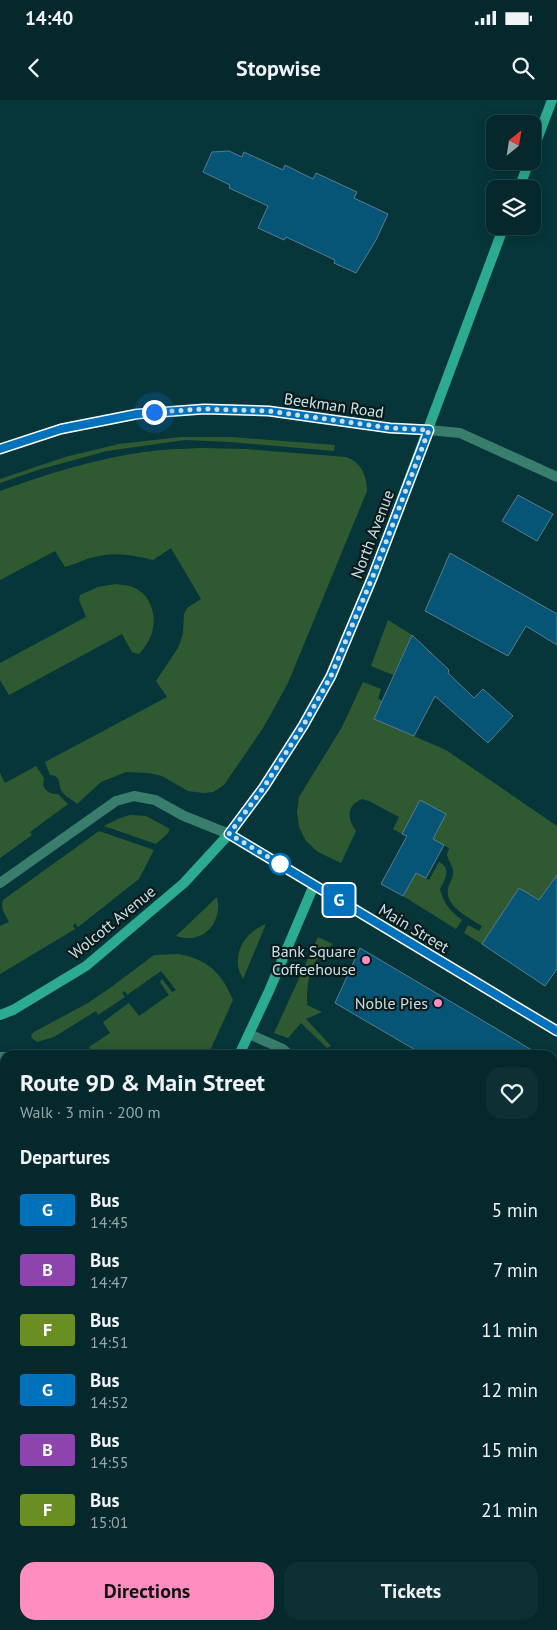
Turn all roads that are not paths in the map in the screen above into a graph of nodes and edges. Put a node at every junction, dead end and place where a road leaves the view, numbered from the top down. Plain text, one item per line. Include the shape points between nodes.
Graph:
1 (552, 100) edge
2 (541, 129) edge
3 (501, 235) edge
4 (429, 430) junction
5 (0, 449) edge
6 (557, 476) edge
7 (229, 834) junction
8 (0, 883) edge
9 (314, 885) junction
10 (0, 1015) edge
11 (557, 1032) edge
12 (249, 1034) junction
13 (241, 1050) edge
14 (284, 1050) edge

1 - 2 main road
3 - 4 main road, North Avenue
4 - 5 main road, Beekman Road via 390,428 269,411 204,409 127,416 61,429
4 - 6 street via 460,432
4 - 7 main road, North Avenue via 331,676 264,787
7 - 8 street via 155,800 134,796 116,801
7 - 9 main road, Main Street
7 - 10 main road, Wolcott Avenue via 184,883 86,966
9 - 11 main road, Main Street
9 - 12 main road
12 - 13 main road
12 - 14 street

